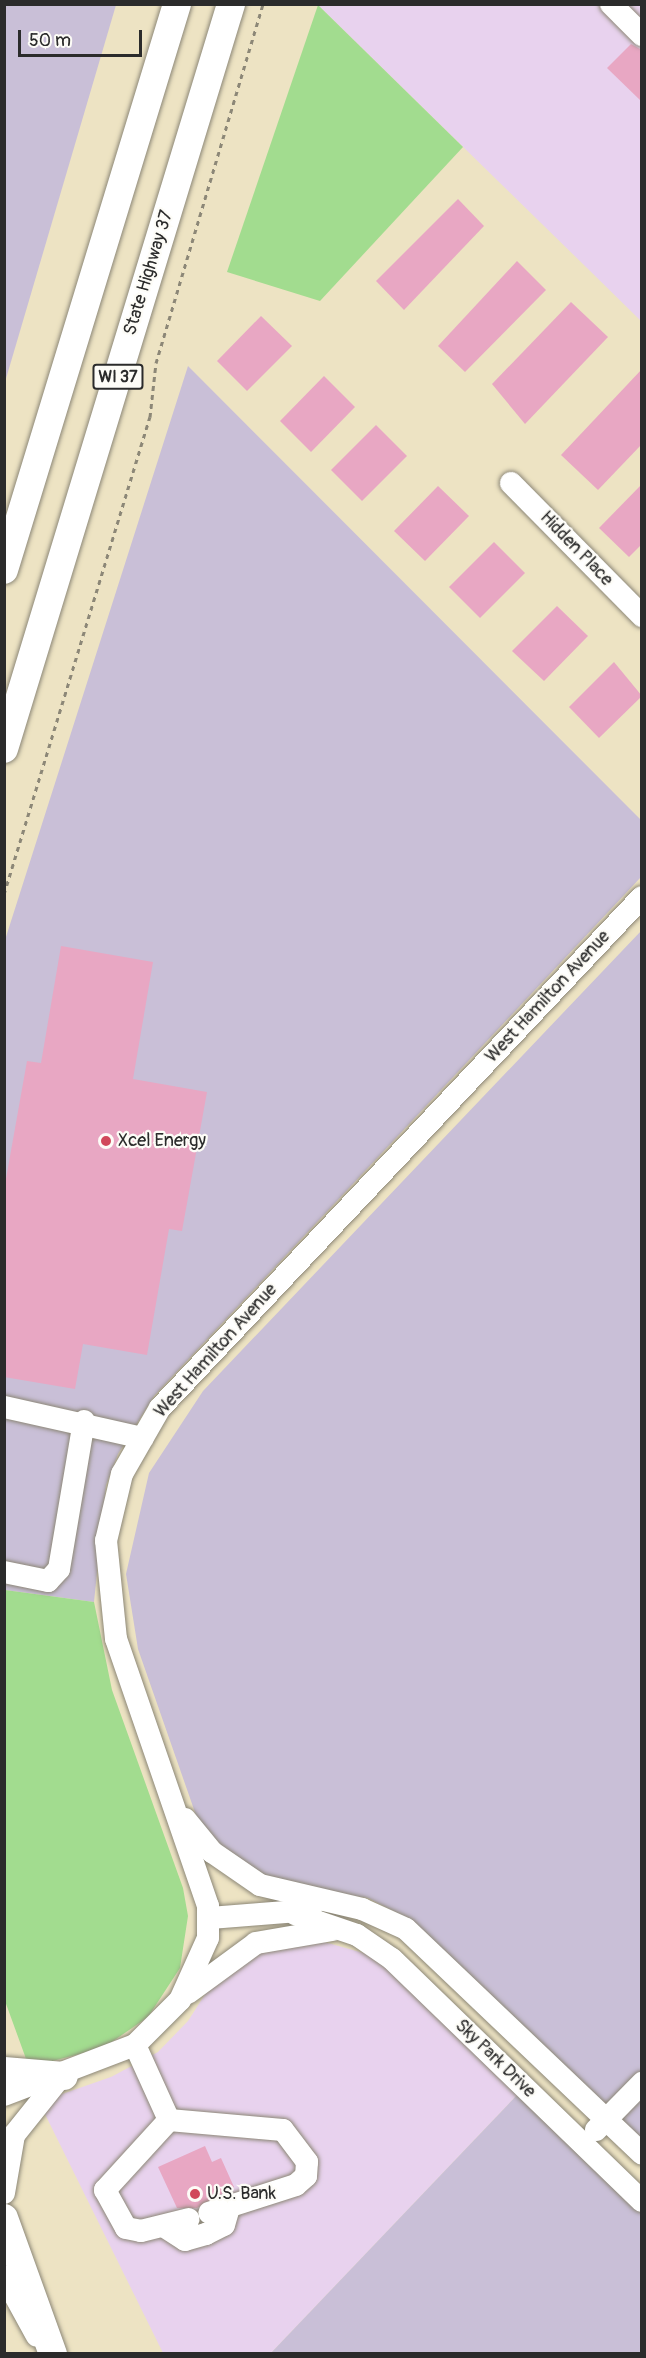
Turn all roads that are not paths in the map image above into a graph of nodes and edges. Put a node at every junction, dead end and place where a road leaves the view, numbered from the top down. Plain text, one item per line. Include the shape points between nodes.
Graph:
1 (177, 4) edge
2 (224, 4) edge
3 (231, 4) edge
4 (610, 4) edge
5 (642, 35) edge
6 (213, 64) junction
7 (511, 483) dead end
8 (4, 570) edge
9 (642, 616) edge
10 (4, 749) edge
11 (642, 897) edge
12 (4, 1407) edge
13 (84, 1421) junction
14 (143, 1438) junction
15 (4, 1572) edge
16 (173, 1801) junction
17 (335, 1904) junction
18 (296, 1914) junction
19 (210, 1918) junction
20 (340, 1929) junction
21 (180, 2000) junction
22 (135, 2045) junction
23 (4, 2071) edge
24 (64, 2076) junction
25 (642, 2083) edge
26 (4, 2095) edge
27 (169, 2120) junction
28 (606, 2121) junction
29 (582, 2143) junction
30 (642, 2154) edge
31 (4, 2193) edge
32 (642, 2200) edge
33 (209, 2213) junction
34 (4, 2218) edge
35 (165, 2227) junction
36 (4, 2276) edge
37 (46, 2354) edge
38 (53, 2354) edge

1 - 8 main road, WI 37
2 - 6 main road
3 - 6 main road, State Highway 37 / WI 37
4 - 5 street
6 - 10 main road, State Highway 37 / WI 37
7 - 9 street, Hidden Place
11 - 14 street, West Hamilton Avenue via 160,1408
12 - 13 street
13 - 14 street
13 - 15 street via 59,1569 48,1581
14 - 16 street, West Hamilton Avenue via 122,1474 106,1541 123,1665
16 - 17 street, Sky Park Drive via 212,1852 243,1876 280,1892
16 - 19 street, West Hamilton Avenue
17 - 18 street, Sky Park Drive
17 - 28 street, Sky Park Drive via 388,1918 406,1929
18 - 19 street, Sky Park Drive
18 - 20 street, Sky Park Drive
19 - 21 street via 198,1967
20 - 21 street via 256,1943
20 - 29 street, Sky Park Drive via 392,1959
21 - 22 street
22 - 24 street
22 - 27 street
23 - 24 main road
24 - 26 street
24 - 31 street via 37,2101 14,2135
25 - 28 street
27 - 33 street via 283,2130 307,2163 306,2176 264,2199
27 - 35 street via 105,2190 126,2228
28 - 29 street
28 - 30 street, Sky Park Drive
29 - 32 street, Sky Park Drive
33 - 35 street
33 - 35 street via 224,2225 185,2240
34 - 38 main road
36 - 37 street

